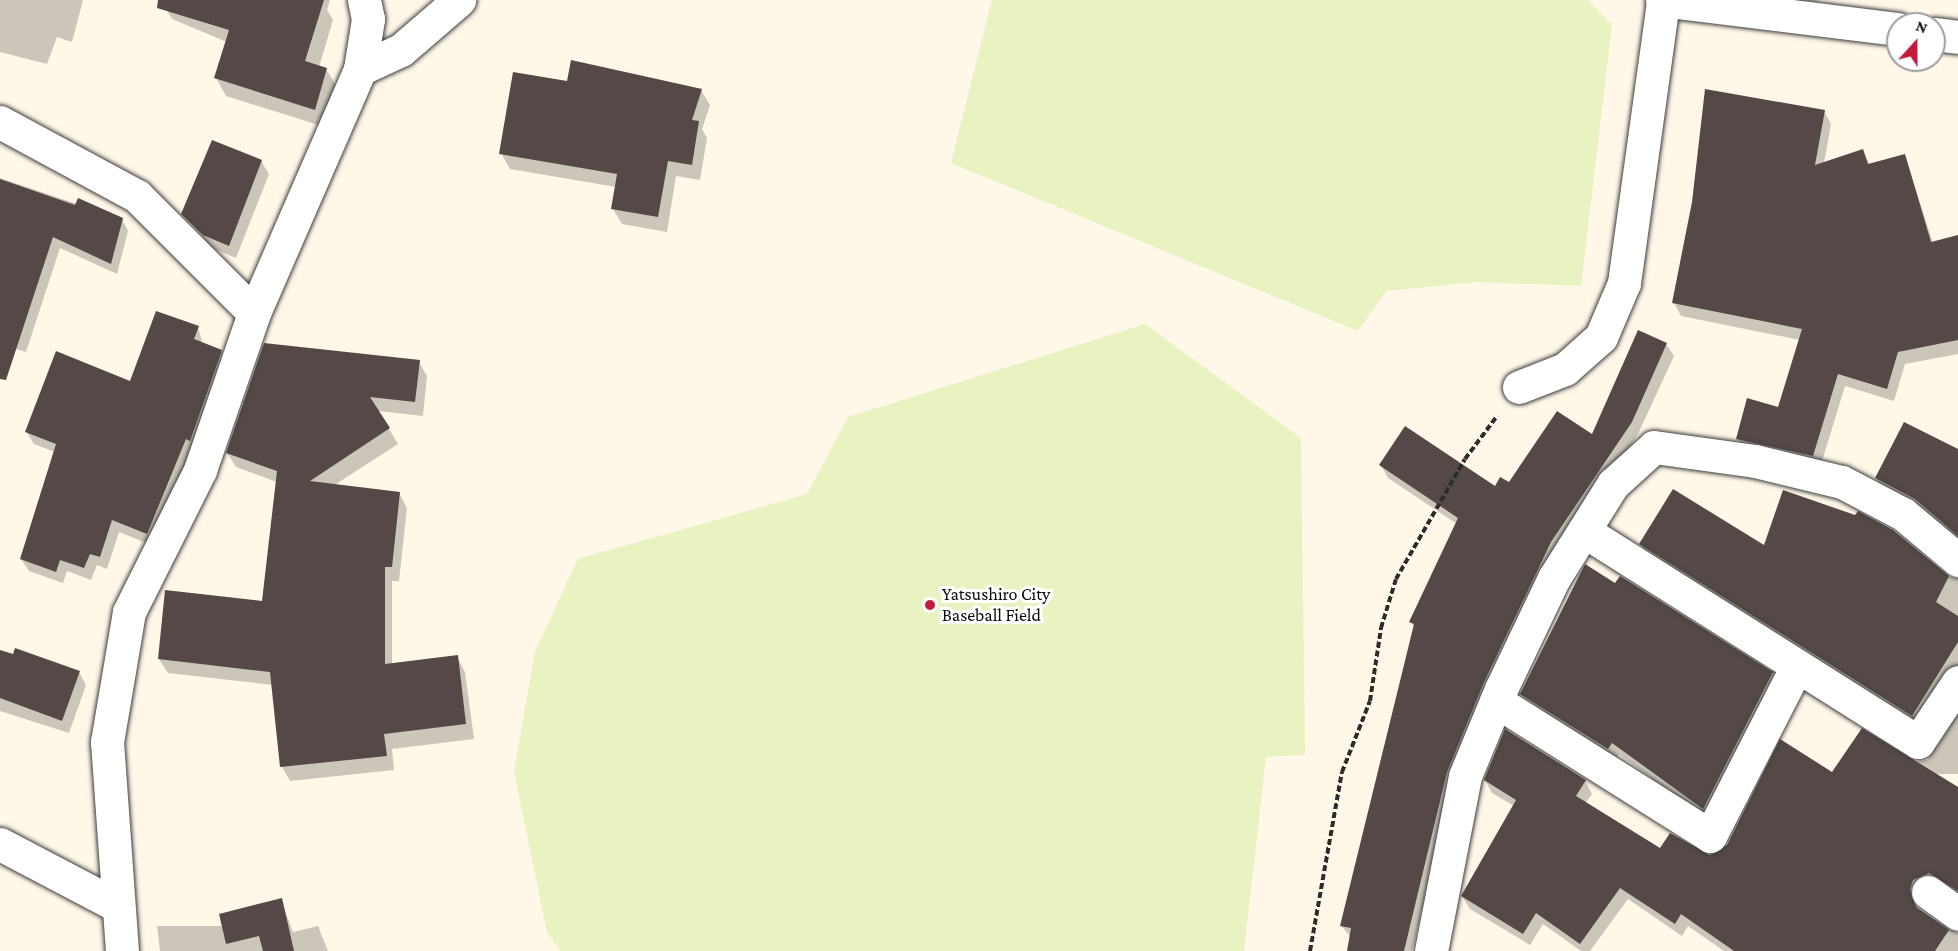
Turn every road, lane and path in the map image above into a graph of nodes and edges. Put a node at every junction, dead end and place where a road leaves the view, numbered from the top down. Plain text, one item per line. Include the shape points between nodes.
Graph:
1 (364, 0) edge
2 (459, 0) edge
3 (1663, 1) edge
4 (1886, 28) edge
5 (360, 69) junction
6 (0, 122) edge
7 (254, 313) junction
8 (1519, 387) joint
9 (1584, 531) junction
10 (1958, 560) edge
11 (1797, 666) junction
12 (1958, 682) edge
13 (1496, 701) junction
14 (0, 844) edge
15 (1928, 892) dead end
16 (116, 905) junction
17 (1958, 914) edge
18 (122, 951) edge
19 (1310, 951) edge
20 (1431, 951) edge

1 - 5 street via 368,19
2 - 5 street via 401,50
3 - 4 street
3 - 8 street via 1624,283 1601,337 1565,369
5 - 7 street
6 - 7 street via 137,196
7 - 16 street via 200,471 129,612 107,742
8 - 19 path via 1465,459 1396,579 1381,628 1370,701 1342,772
9 - 10 street via 1613,484 1654,447 1755,461 1842,482 1903,514
9 - 11 street
9 - 13 street via 1554,578
11 - 12 street via 1918,742
11 - 13 street via 1710,836
13 - 20 street via 1465,776
14 - 16 street
15 - 17 street
16 - 18 street

